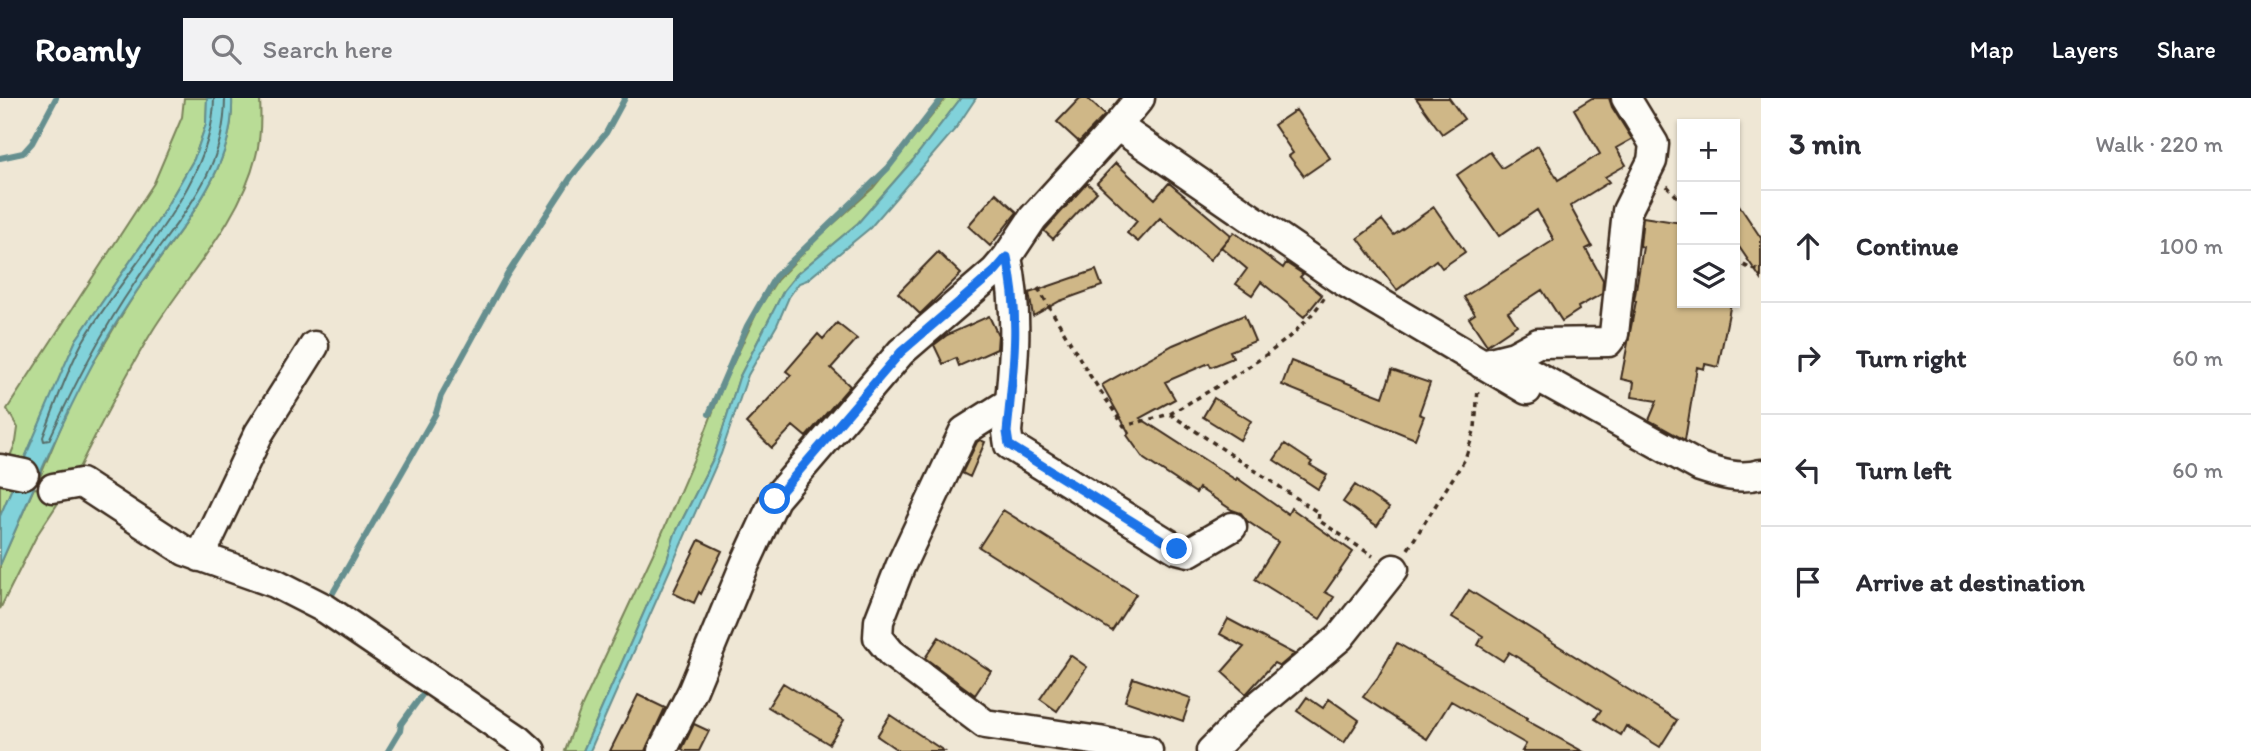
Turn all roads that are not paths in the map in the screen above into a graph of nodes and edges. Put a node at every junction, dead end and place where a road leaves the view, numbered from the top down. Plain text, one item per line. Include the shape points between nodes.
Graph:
1 (1140, 98) edge
2 (1626, 98) edge
3 (1117, 126) junction
4 (1007, 257) junction
5 (314, 346) dead end
6 (1482, 364) junction
7 (1527, 390) dead end
8 (1010, 402) junction
9 (1761, 474) edge
10 (53, 488) dead end
11 (1232, 527) dead end
12 (200, 557) junction
13 (1394, 569) road end
14 (531, 751) edge
15 (662, 751) edge
16 (1149, 751) edge
17 (1211, 751) edge

1 - 3 street
2 - 6 street via 1654,144 1652,161 1627,211 1615,334 1608,342 1538,343 1514,356
3 - 4 street via 1033,218
3 - 6 street via 1338,278
4 - 8 street via 1016,337
4 - 15 street via 901,352 775,499
5 - 12 street via 259,433
6 - 7 street
6 - 9 street via 1529,372 1700,467 1746,478
8 - 11 street via 1009,445 1177,549 1189,552
8 - 16 street via 964,431 900,566 879,621 878,637 891,653 985,724
10 - 12 street via 81,483
12 - 14 street via 275,583 326,609
13 - 17 street via 1340,638

